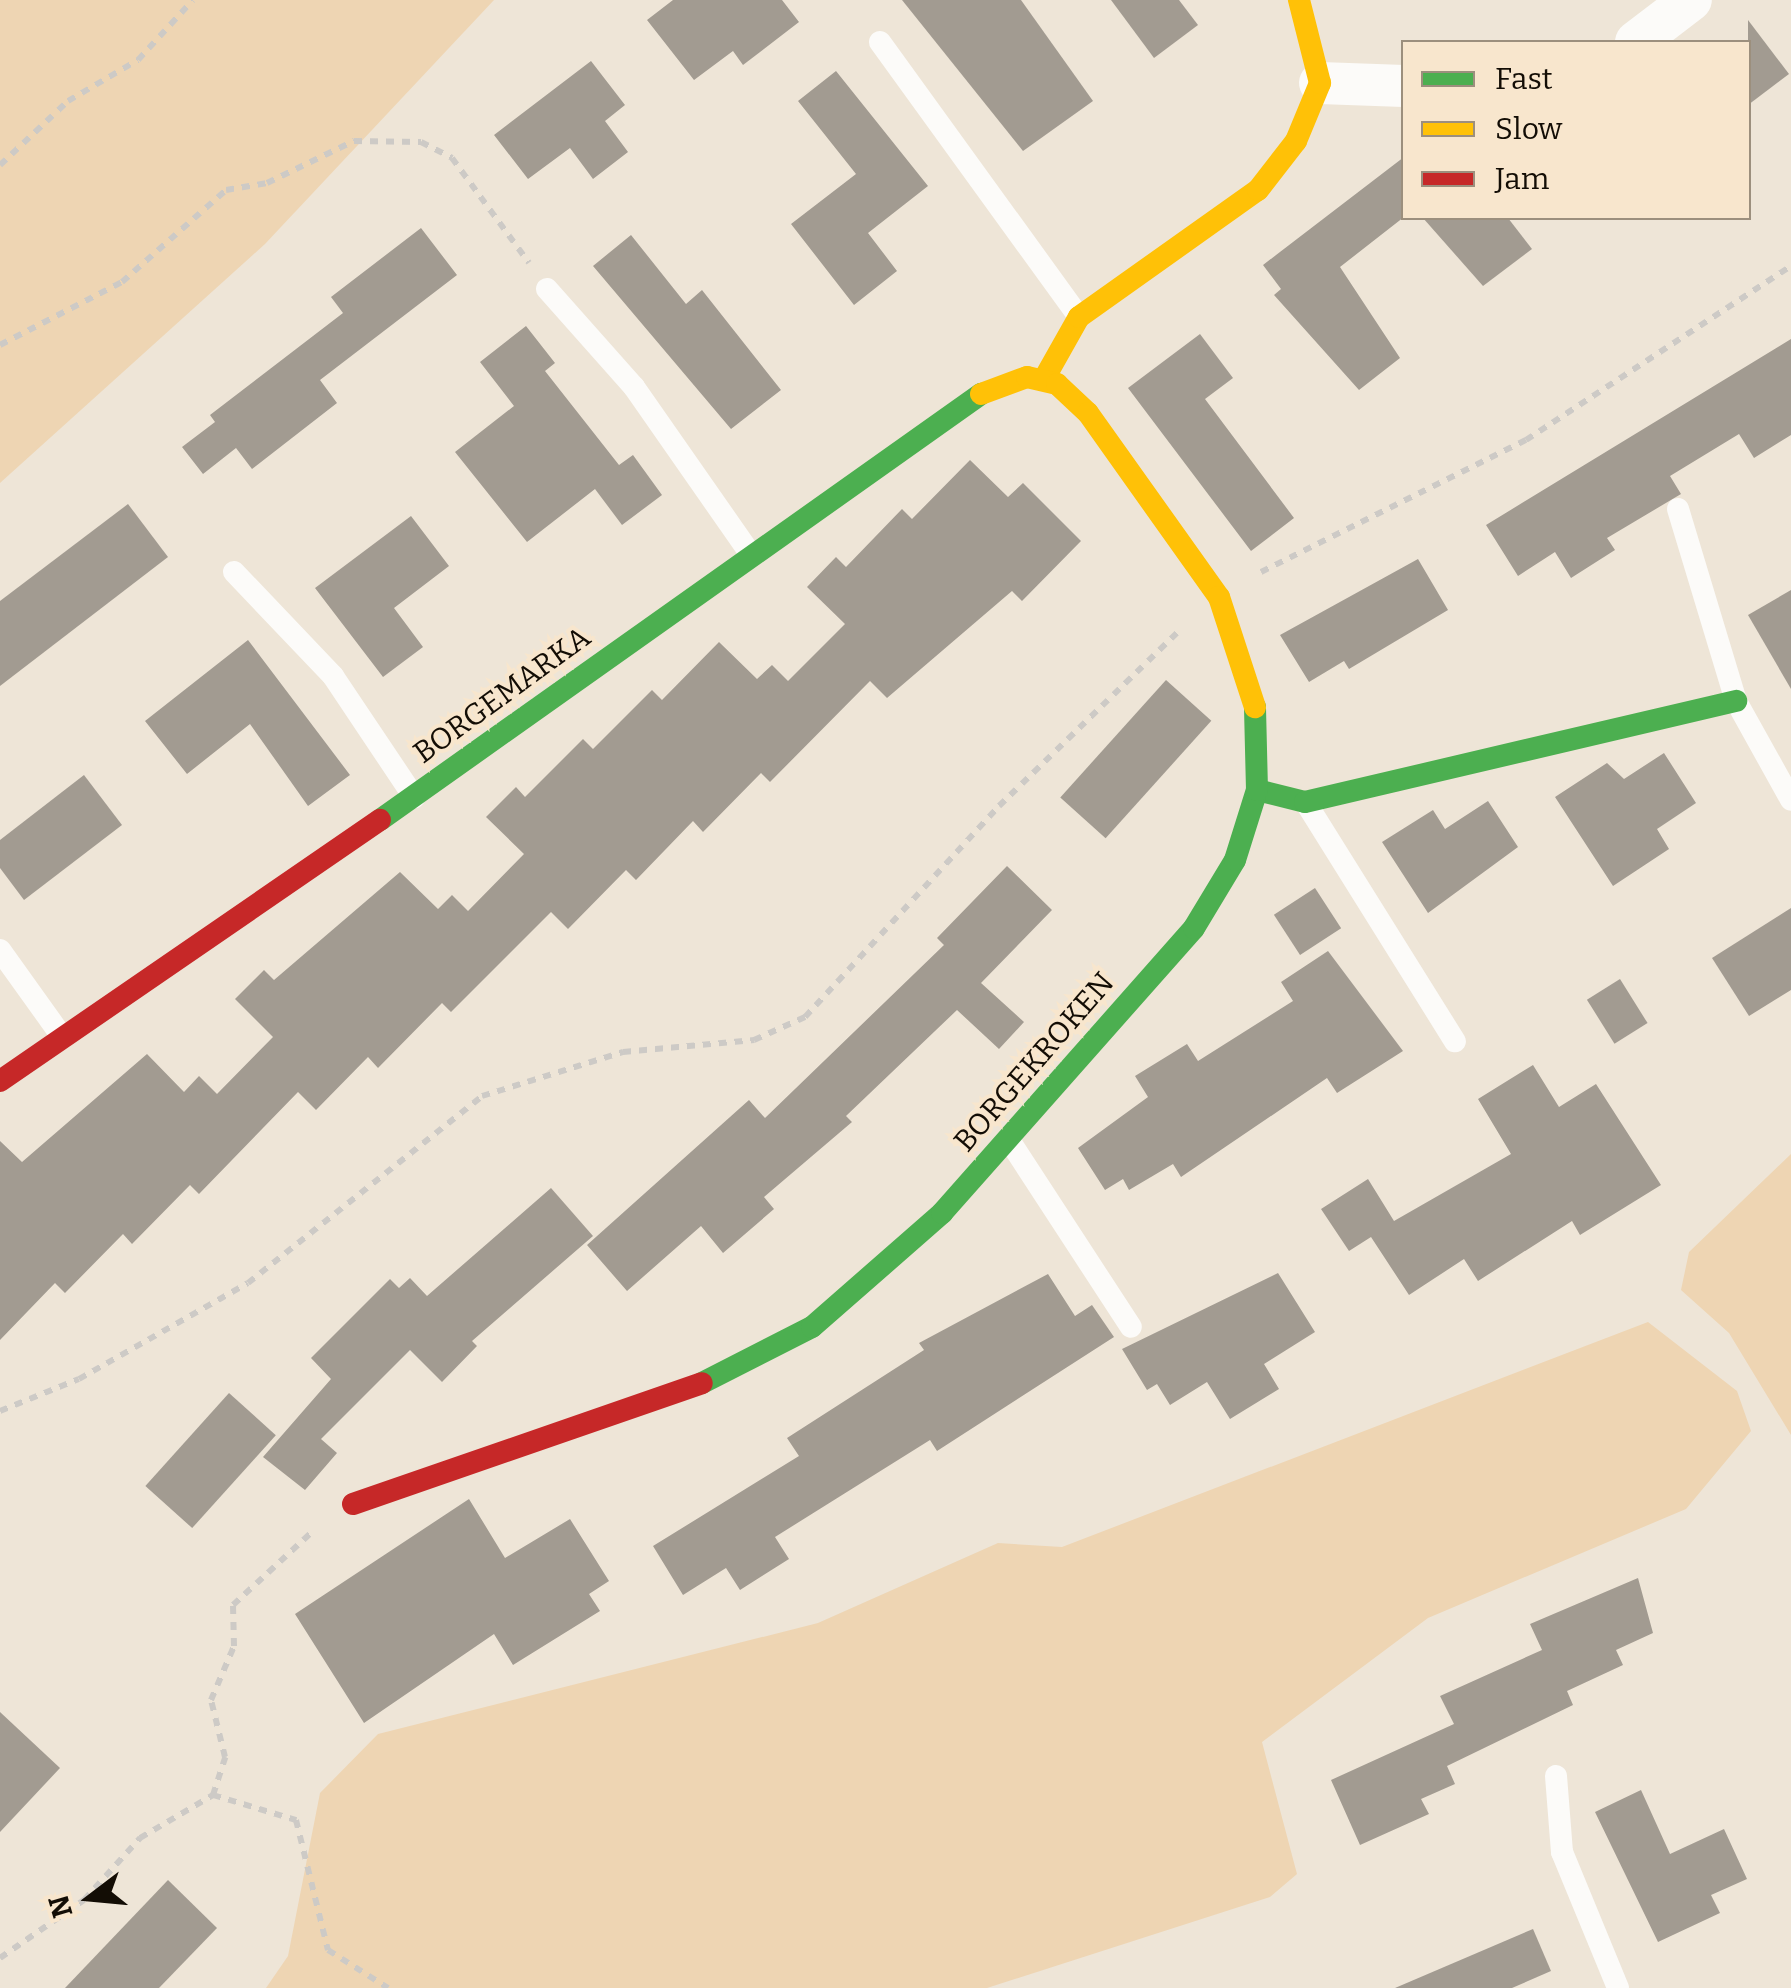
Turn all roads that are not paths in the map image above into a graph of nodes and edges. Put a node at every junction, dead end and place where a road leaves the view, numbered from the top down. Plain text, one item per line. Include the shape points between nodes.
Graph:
1 (1300, 0) edge
2 (1691, 0) edge
3 (1639, 40) edge
4 (880, 42) dead end
5 (1320, 83) junction
6 (1401, 86) edge
7 (547, 289) road end
8 (1079, 317) junction
9 (1044, 378) junction
10 (1678, 510) dead end
11 (750, 553) junction
12 (234, 572) dead end
13 (1736, 701) junction
14 (1256, 790) junction
15 (414, 797) junction
16 (1791, 800) edge
17 (1305, 802) junction
18 (0, 950) edge
19 (65, 1041) junction
20 (1455, 1041) dead end
21 (0, 1081) edge
22 (1007, 1138) junction
23 (1132, 1328) dead end
24 (353, 1504) road end
25 (1556, 1776) dead end
26 (1618, 1988) edge

1 - 5 street
2 - 3 street
4 - 8 lane
5 - 6 street
5 - 8 street via 1296,141 1258,190
7 - 11 lane via 634,387
8 - 9 street
9 - 11 street, BORGEMARKA via 1008,378 971,395
9 - 14 street, BORGEKROKEN via 1088,413 1219,597 1258,714
10 - 13 lane
11 - 15 street, BORGEMARKA
12 - 15 lane via 334,676
13 - 16 lane
13 - 17 street
14 - 17 street
14 - 22 street, BORGEKROKEN via 1235,860 1194,928
15 - 19 street, BORGEMARKA
17 - 20 lane
18 - 19 lane
19 - 21 street, BORGEMARKA
22 - 23 lane
22 - 24 street, BORGEKROKEN via 942,1213 812,1328 674,1397
25 - 26 lane via 1562,1852

